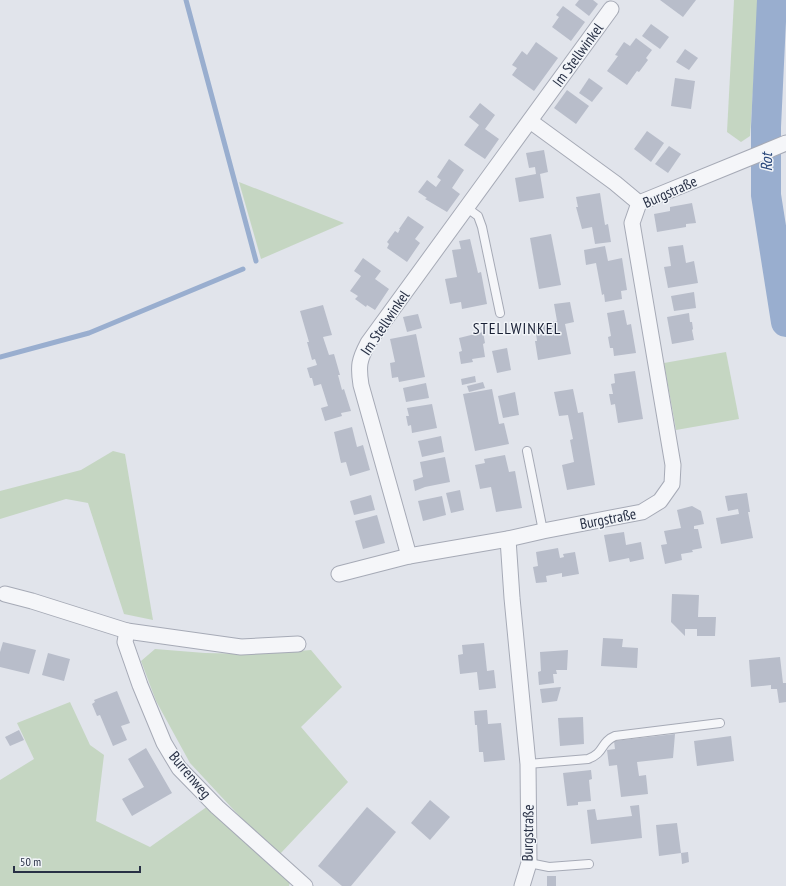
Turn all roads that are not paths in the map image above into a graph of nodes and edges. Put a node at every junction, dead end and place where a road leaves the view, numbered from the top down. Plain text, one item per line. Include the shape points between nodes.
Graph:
1 (612, 10) dead end
2 (530, 121) junction
3 (786, 143) edge
4 (638, 203) junction
5 (467, 208) junction
6 (500, 313) dead end
7 (527, 451) dead end
8 (543, 531) junction
9 (508, 539) junction
10 (409, 556) junction
11 (339, 574) dead end
12 (5, 594) dead end
13 (127, 631) junction
14 (298, 644) dead end
15 (720, 723) dead end
16 (528, 764) junction
17 (529, 863) junction
18 (589, 864) dead end
19 (305, 886) edge
20 (522, 886) edge

1 - 2 street, Im Stellwinkel
2 - 4 street via 615,183
2 - 5 street, Im Stellwinkel
3 - 4 street, Burgstraße
4 - 8 street, Burgstraße via 632,223 673,465 672,484 660,501 642,512
5 - 6 lane via 478,216 482,227
5 - 10 street, Im Stellwinkel via 368,343 359,368 361,385
7 - 8 lane
8 - 9 street, Burgstraße
9 - 10 street
9 - 16 street, Burgstraße
10 - 11 street
12 - 13 street
13 - 14 street via 241,647
13 - 19 street, Burrenweg via 125,642 140,685 164,743 180,768 218,807
15 - 16 lane via 615,736 609,738 592,758
16 - 17 street, Burgstraße
17 - 18 lane via 549,867
17 - 20 street, Burgstraße

